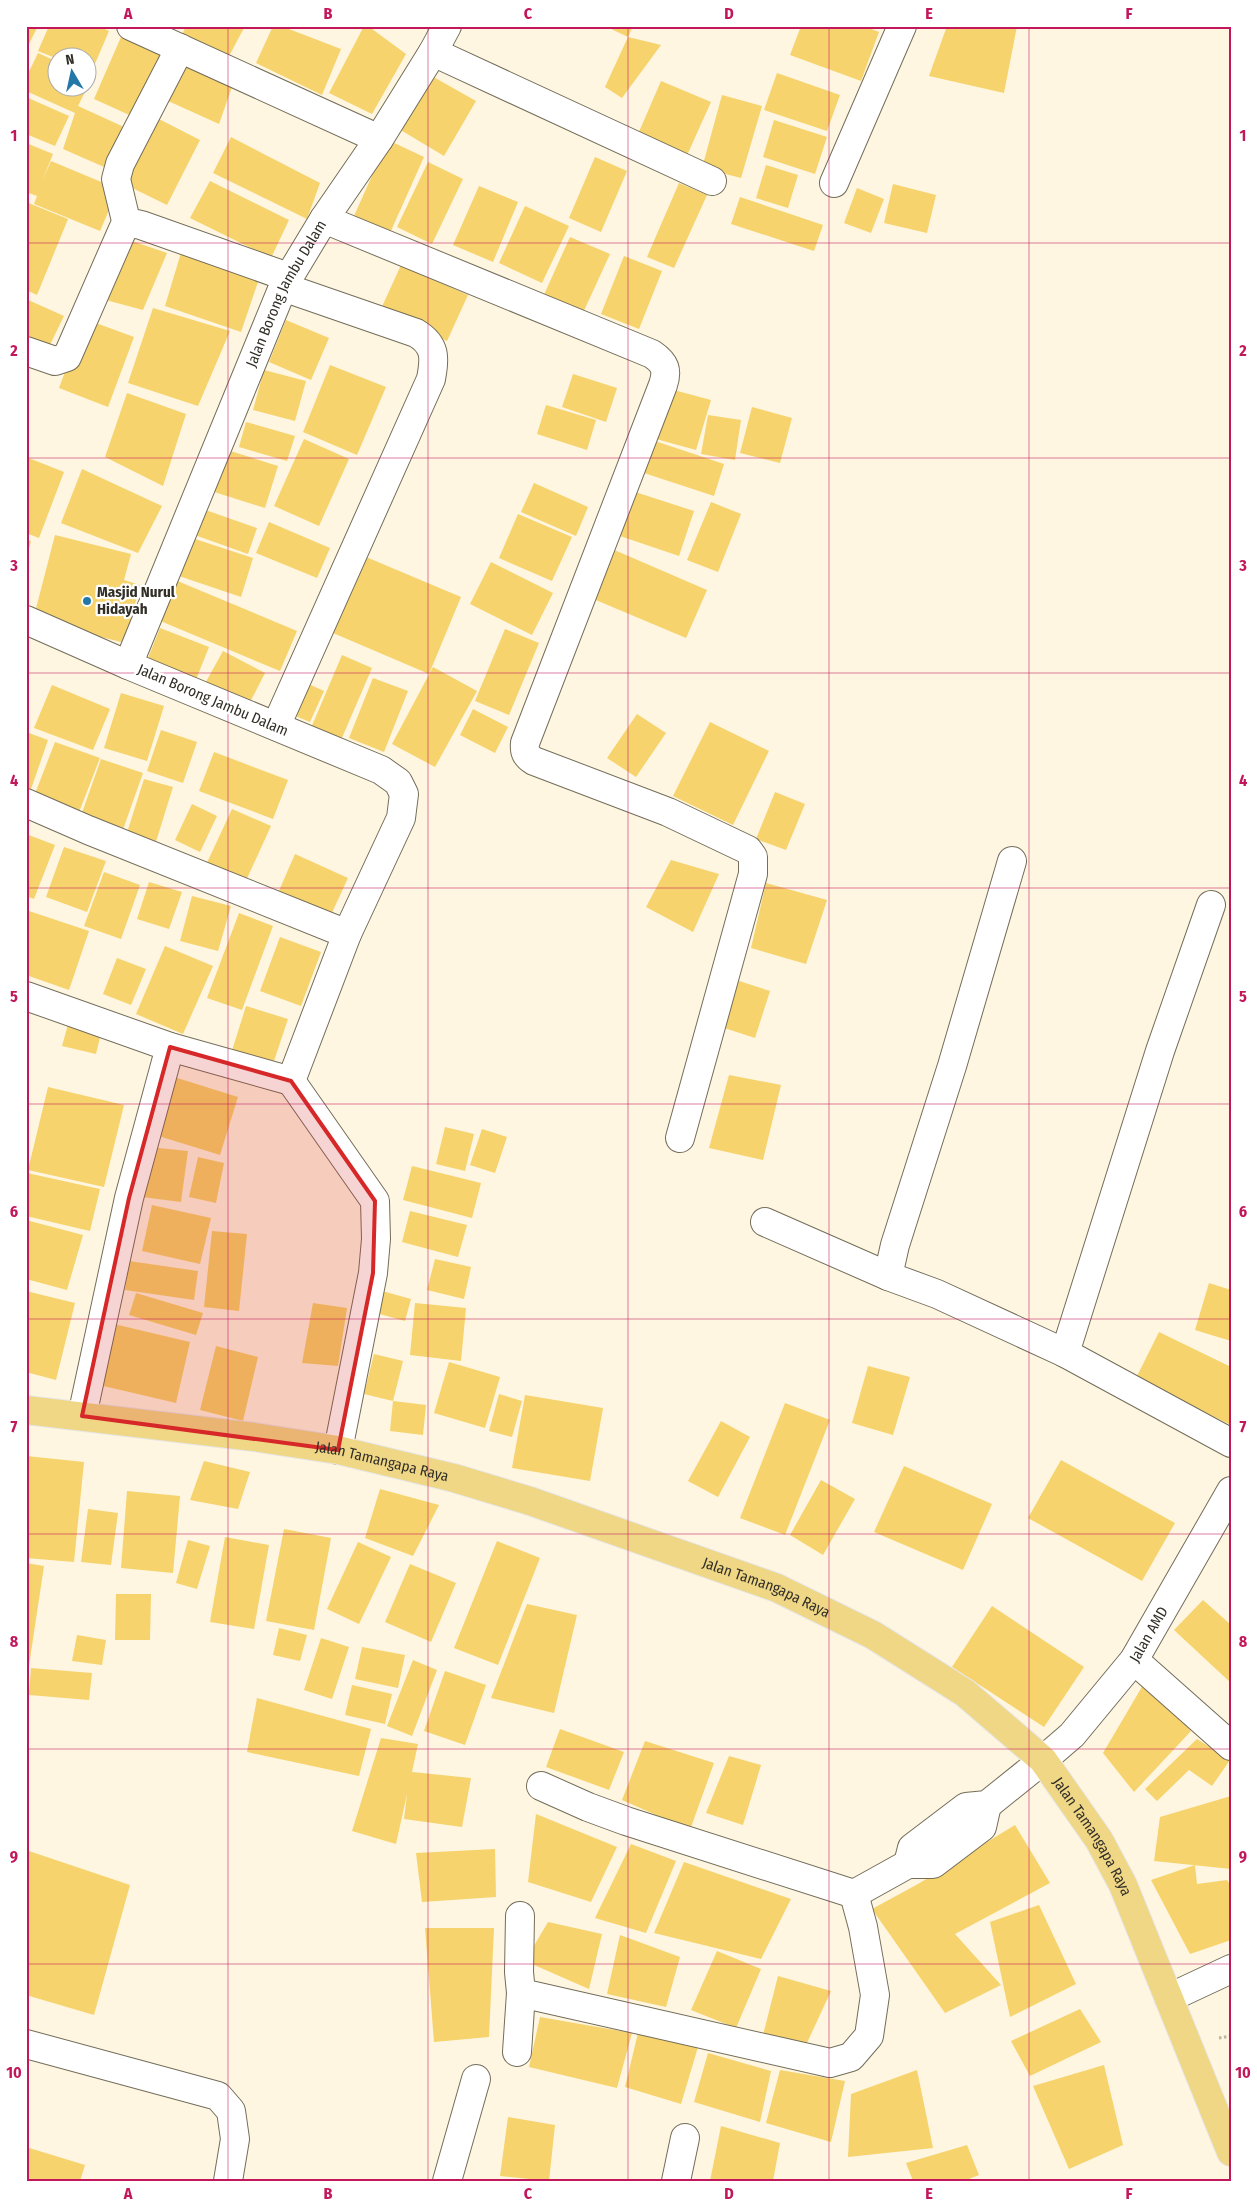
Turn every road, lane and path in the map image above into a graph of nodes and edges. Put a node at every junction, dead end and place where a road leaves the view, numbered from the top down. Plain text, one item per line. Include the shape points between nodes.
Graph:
1 (131, 26) edge
2 (446, 26) edge
3 (895, 28) edge
4 (174, 39) edge
5 (433, 52) junction
6 (379, 139) junction
7 (712, 181) dead end
8 (834, 183) dead end
9 (324, 219) junction
10 (127, 225) junction
11 (286, 282) junction
12 (26, 351) edge
13 (26, 620) edge
14 (128, 665) junction
15 (276, 726) junction
16 (26, 803) edge
17 (1012, 861) dead end
18 (1211, 905) dead end
19 (347, 934) junction
20 (26, 996) edge
21 (170, 1048) junction
22 (290, 1081) junction
23 (680, 1138) dead end
24 (765, 1222) dead end
25 (888, 1276) junction
26 (1065, 1353) junction
27 (26, 1410) edge
28 (82, 1416) junction
29 (1231, 1443) edge
30 (338, 1450) junction
31 (1231, 1491) edge
32 (1134, 1660) junction
33 (1231, 1746) edge
34 (1043, 1760) junction
35 (541, 1786) dead end
36 (854, 1894) junction
37 (520, 1916) dead end
38 (1231, 1968) edge
39 (521, 1993) junction
40 (1168, 1998) junction
41 (26, 2044) edge
42 (517, 2052) dead end
43 (476, 2079) dead end
44 (685, 2138) dead end
45 (1231, 2152) edge
46 (228, 2181) edge
47 (447, 2181) edge
48 (676, 2181) edge

1 - 4 street
2 - 5 street, Jalan Borong Jambu Dalam
3 - 8 street
4 - 6 street
4 - 10 street via 116,179
5 - 6 street, Jalan Borong Jambu Dalam
5 - 7 street
6 - 9 street, Jalan Borong Jambu Dalam
9 - 11 street, Jalan Borong Jambu Dalam
9 - 23 street via 652,354 665,367 662,385 524,750 534,761 668,812 748,850 753,857 753,874
10 - 11 street via 141,225
10 - 12 street via 67,357 56,361
11 - 14 street, Jalan Borong Jambu Dalam
11 - 15 street via 416,333 428,340 434,364 431,379
13 - 14 street
14 - 15 street, Jalan Borong Jambu Dalam
15 - 19 street, Jalan Borong Jambu Dalam via 381,770 398,782 404,794 402,818
16 - 19 street
17 - 25 street
18 - 26 street via 1160,1051
19 - 22 street, Jalan Borong Jambu Dalam
20 - 21 street
21 - 22 street
21 - 28 street via 128,1198
22 - 30 street via 375,1201 376,1239 372,1273
24 - 25 street
25 - 26 street via 937,1294
26 - 29 street
27 - 28 main road, Jalan Tamangapa Raya
28 - 30 main road, Jalan Tamangapa Raya
30 - 34 main road, Jalan Tamangapa Raya via 454,1478 530,1501 777,1588 873,1636 964,1693
31 - 32 street, Jalan AMD
32 - 33 street
32 - 34 street, Jalan AMD via 1072,1735
34 - 36 street, Jalan AMD via 986,1805 966,1807 912,1848 908,1864
34 - 40 main road, Jalan Tamangapa Raya via 1103,1848 1123,1885
35 - 36 street via 626,1821
36 - 39 street via 875,1995 869,2036 851,2057 830,2063
37 - 39 street
38 - 40 street
39 - 42 street
40 - 45 main road, Jalan Tamangapa Raya
41 - 46 street via 218,2096 230,2112 235,2139
43 - 47 street
44 - 48 street

